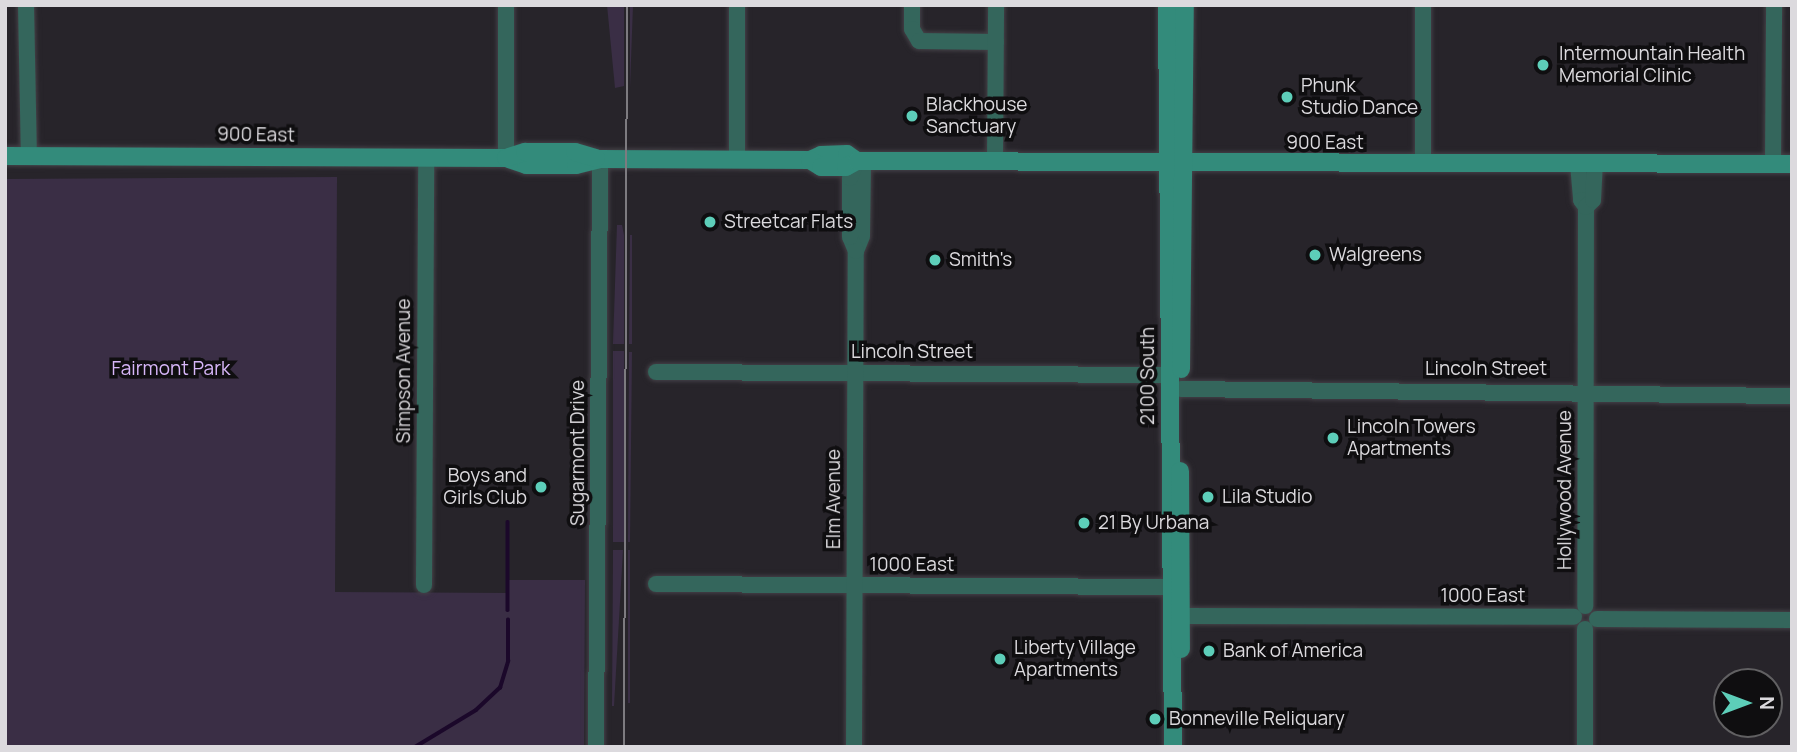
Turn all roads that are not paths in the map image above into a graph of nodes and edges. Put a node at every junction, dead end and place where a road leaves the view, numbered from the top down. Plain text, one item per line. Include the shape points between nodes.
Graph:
1 (26, 5) edge
2 (506, 5) edge
3 (737, 5) edge
4 (912, 5) edge
5 (996, 5) edge
6 (1167, 5) edge
7 (1177, 5) edge
8 (1185, 5) edge
9 (1423, 5) edge
10 (1774, 5) edge
11 (996, 41) junction
12 (1184, 44) junction
13 (5, 156) edge
14 (29, 156) junction
15 (426, 158) junction
16 (506, 158) junction
17 (600, 159) junction
18 (737, 160) junction
19 (860, 161) junction
20 (995, 161) junction
21 (1176, 163) junction
22 (1423, 164) junction
23 (1587, 164) junction
24 (1773, 164) junction
25 (1792, 164) edge
26 (656, 372) dead end
27 (855, 373) junction
28 (1169, 375) junction
29 (1181, 389) junction
30 (1586, 393) junction
31 (1792, 396) edge
32 (1180, 409) junction
33 (1169, 544) junction
34 (424, 584) dead end
35 (656, 584) dead end
36 (854, 585) junction
37 (1169, 587) junction
38 (1181, 616) junction
39 (1585, 618) junction
40 (1792, 620) edge
41 (596, 747) edge
42 (854, 747) edge
43 (1173, 747) edge
44 (1178, 747) edge
45 (1585, 747) edge

1 - 14 street
2 - 16 street
3 - 18 street
4 - 11 street via 912,29 919,41
5 - 11 street
6 - 21 street, 2100 South
7 - 12 street via 1177,33
8 - 12 street, 2100 South
9 - 22 street
10 - 24 street
11 - 20 street
12 - 21 street, 2100 South
13 - 14 street, 900 East
14 - 15 street, 900 East
15 - 16 street, 900 East
15 - 34 street, Simpson Avenue
16 - 17 street, 900 East via 525,152 575,152
17 - 18 street, 900 East
17 - 41 street, Sugarmont Drive
18 - 19 street, 900 East via 810,160 821,167 846,167
19 - 20 street, 900 East
19 - 27 street, Elm Avenue via 862,236 856,251
20 - 21 street, 900 East
21 - 22 street, 900 East
21 - 28 street, 2100 South
21 - 29 street, 2100 South
22 - 23 street, 900 East
23 - 24 street, 900 East
23 - 30 street, Hollywood Avenue via 1593,200 1586,207
24 - 25 street, 900 East
26 - 27 street, Lincoln Street
27 - 28 street, Lincoln Street
27 - 36 street, Elm Avenue
28 - 32 street
28 - 33 street, 2100 South
29 - 30 street, Lincoln Street
29 - 32 street, 2100 South
30 - 31 street, Lincoln Street
30 - 39 street, Hollywood Avenue
32 - 38 street, 2100 South
33 - 37 street, 2100 South
33 - 38 street via 1174,610
35 - 36 street, 1000 East
36 - 37 street, 1000 East
36 - 42 street, Elm Avenue
37 - 43 street, 2100 South via 1175,675
38 - 39 street, 1000 East
38 - 44 street, 2100 South
39 - 40 street, 1000 East
39 - 45 street, Hollywood Avenue

